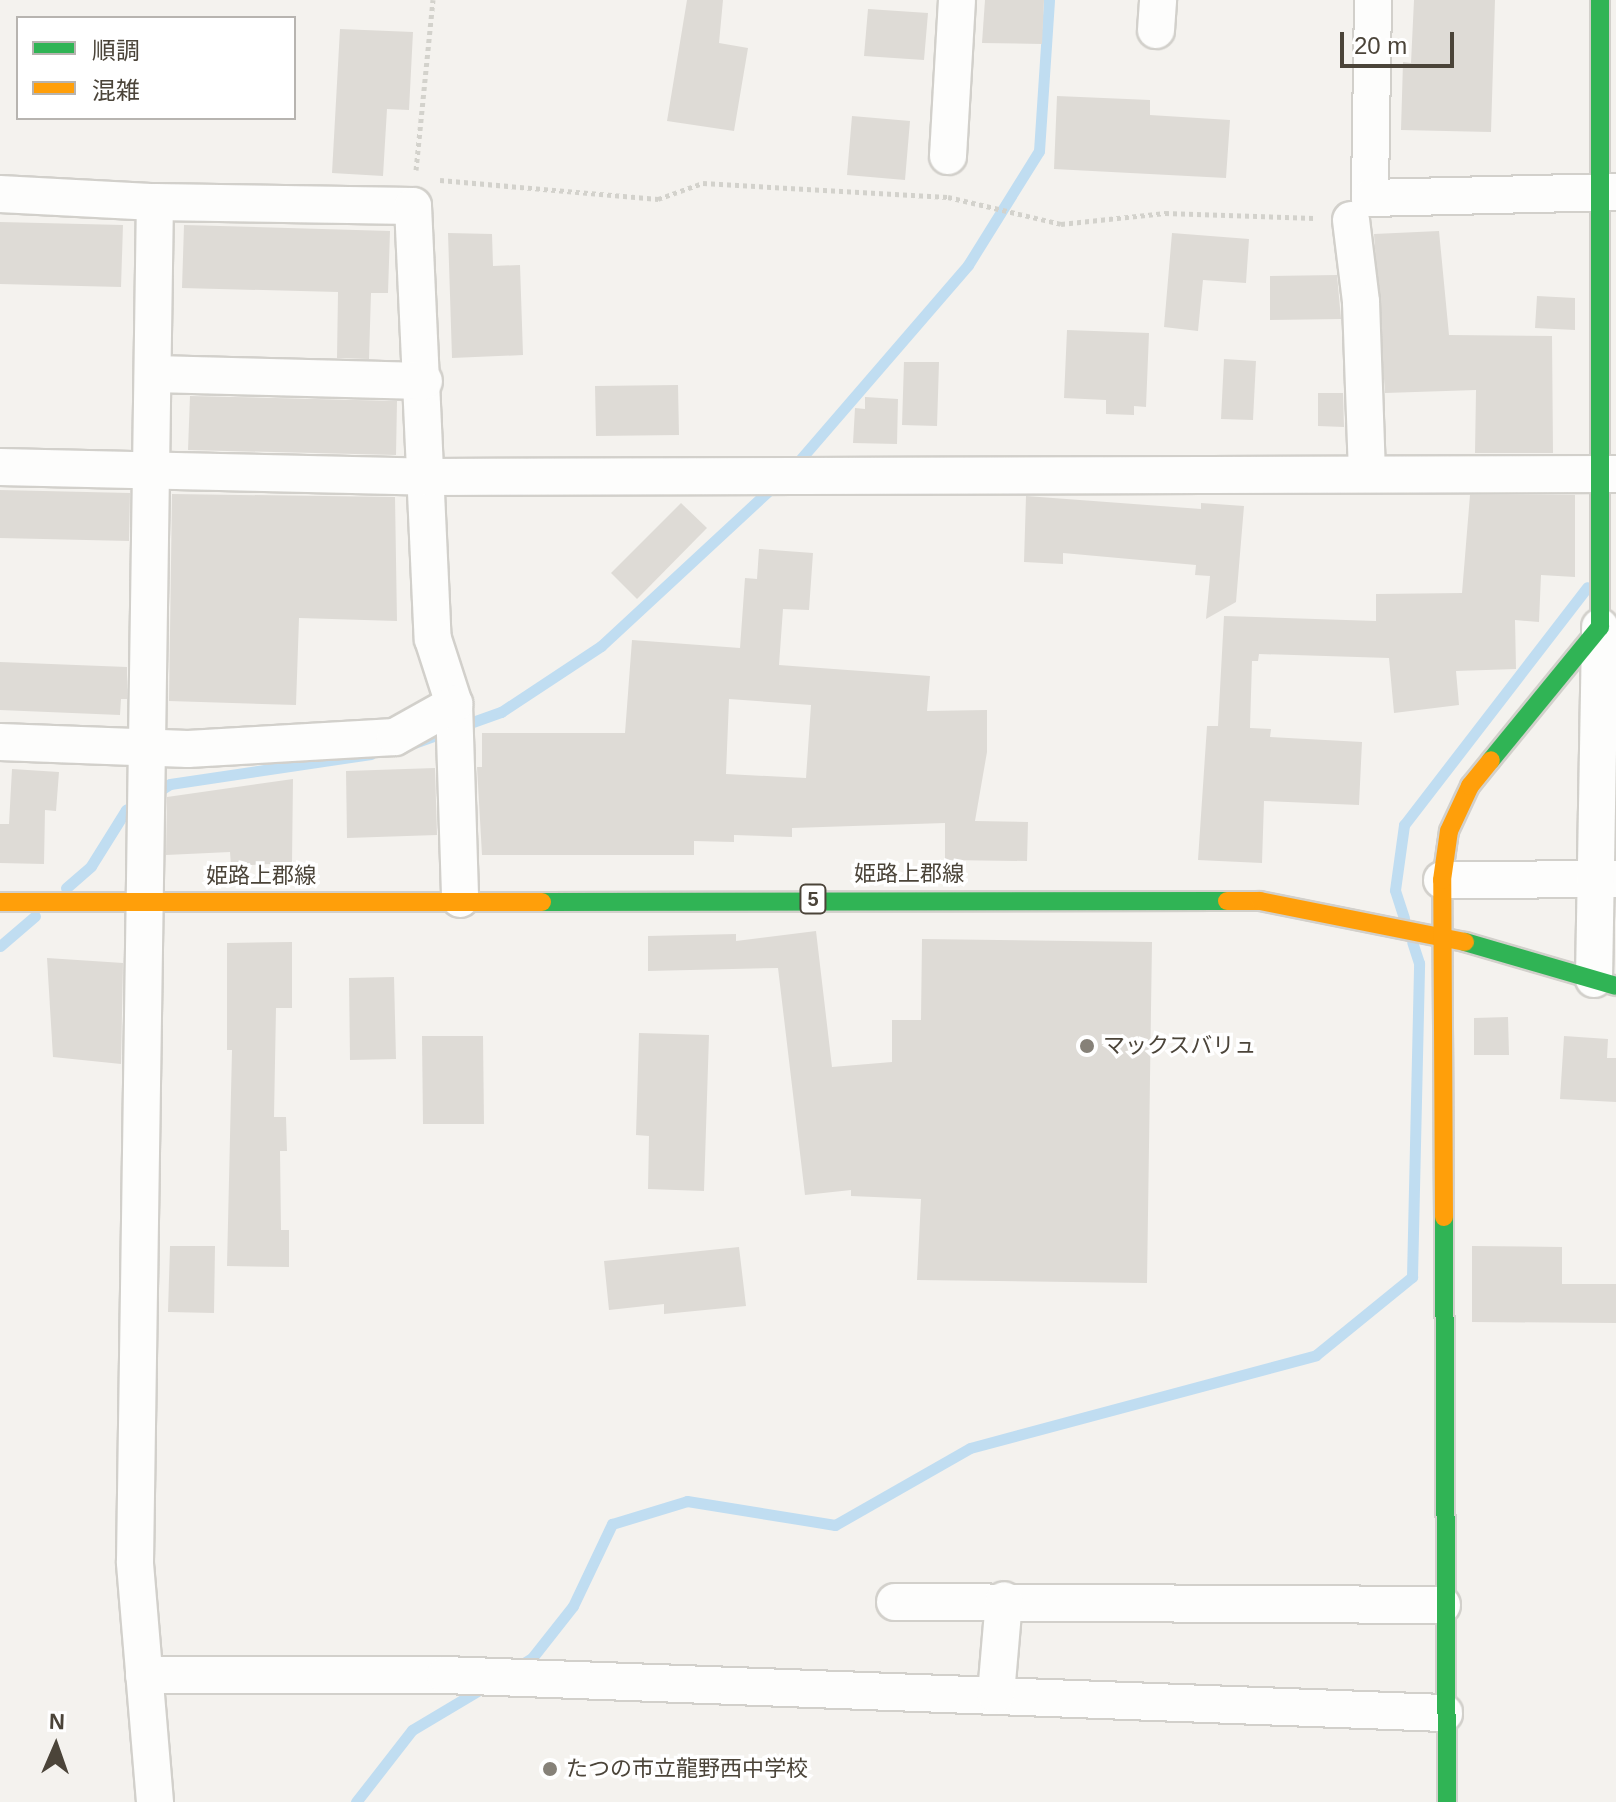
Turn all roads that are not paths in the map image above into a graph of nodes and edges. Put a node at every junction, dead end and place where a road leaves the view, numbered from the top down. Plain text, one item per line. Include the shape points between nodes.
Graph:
1 (957, 0) edge
2 (1373, 0) edge
3 (1600, 0) edge
4 (948, 156) dead end
5 (1608, 192) edge
6 (0, 194) edge
7 (155, 202) junction
8 (1351, 220) road end
9 (153, 374) junction
10 (424, 381) junction
11 (0, 467) edge
12 (152, 471) junction
13 (1367, 472) junction
14 (1610, 473) edge
15 (429, 477) junction
16 (1600, 627) junction
17 (454, 704) junction
18 (0, 742) edge
19 (150, 761) junction
20 (1607, 879) edge
21 (1442, 880) junction
22 (460, 899) junction
23 (148, 900) junction
24 (0, 902) edge
25 (1440, 935) junction
26 (1605, 982) edge
27 (1004, 1600) junction
28 (895, 1602) dead end
29 (1442, 1605) junction
30 (144, 1675) junction
31 (996, 1694) junction
32 (1444, 1713) junction
33 (155, 1802) edge
34 (1447, 1802) edge

1 - 4 street
2 - 5 street via 1370,198
3 - 5 street
5 - 14 street
6 - 7 street
7 - 9 street
7 - 10 street via 414,192
8 - 13 street via 1361,302
9 - 10 street
9 - 12 street
10 - 15 street
11 - 12 street
12 - 15 street
12 - 19 street
13 - 14 street
13 - 15 street
14 - 16 street
15 - 17 street via 433,639
16 - 20 street
16 - 21 street via 1470,786 1449,831
17 - 19 street via 395,737 188,749
17 - 22 street
18 - 19 street
19 - 23 street
20 - 21 street
20 - 26 street
21 - 25 street
22 - 23 street, 姫路上郡線 / 5
22 - 25 street, 姫路上郡線 / 5 via 1260,901
23 - 24 street, 姫路上郡線 / 5
23 - 30 street via 135,1562
25 - 26 street, 姫路上郡線 / 5
25 - 29 street
27 - 28 street
27 - 29 street
27 - 31 street
29 - 32 street
30 - 31 street via 445,1675
30 - 33 street
31 - 32 street
32 - 34 street

